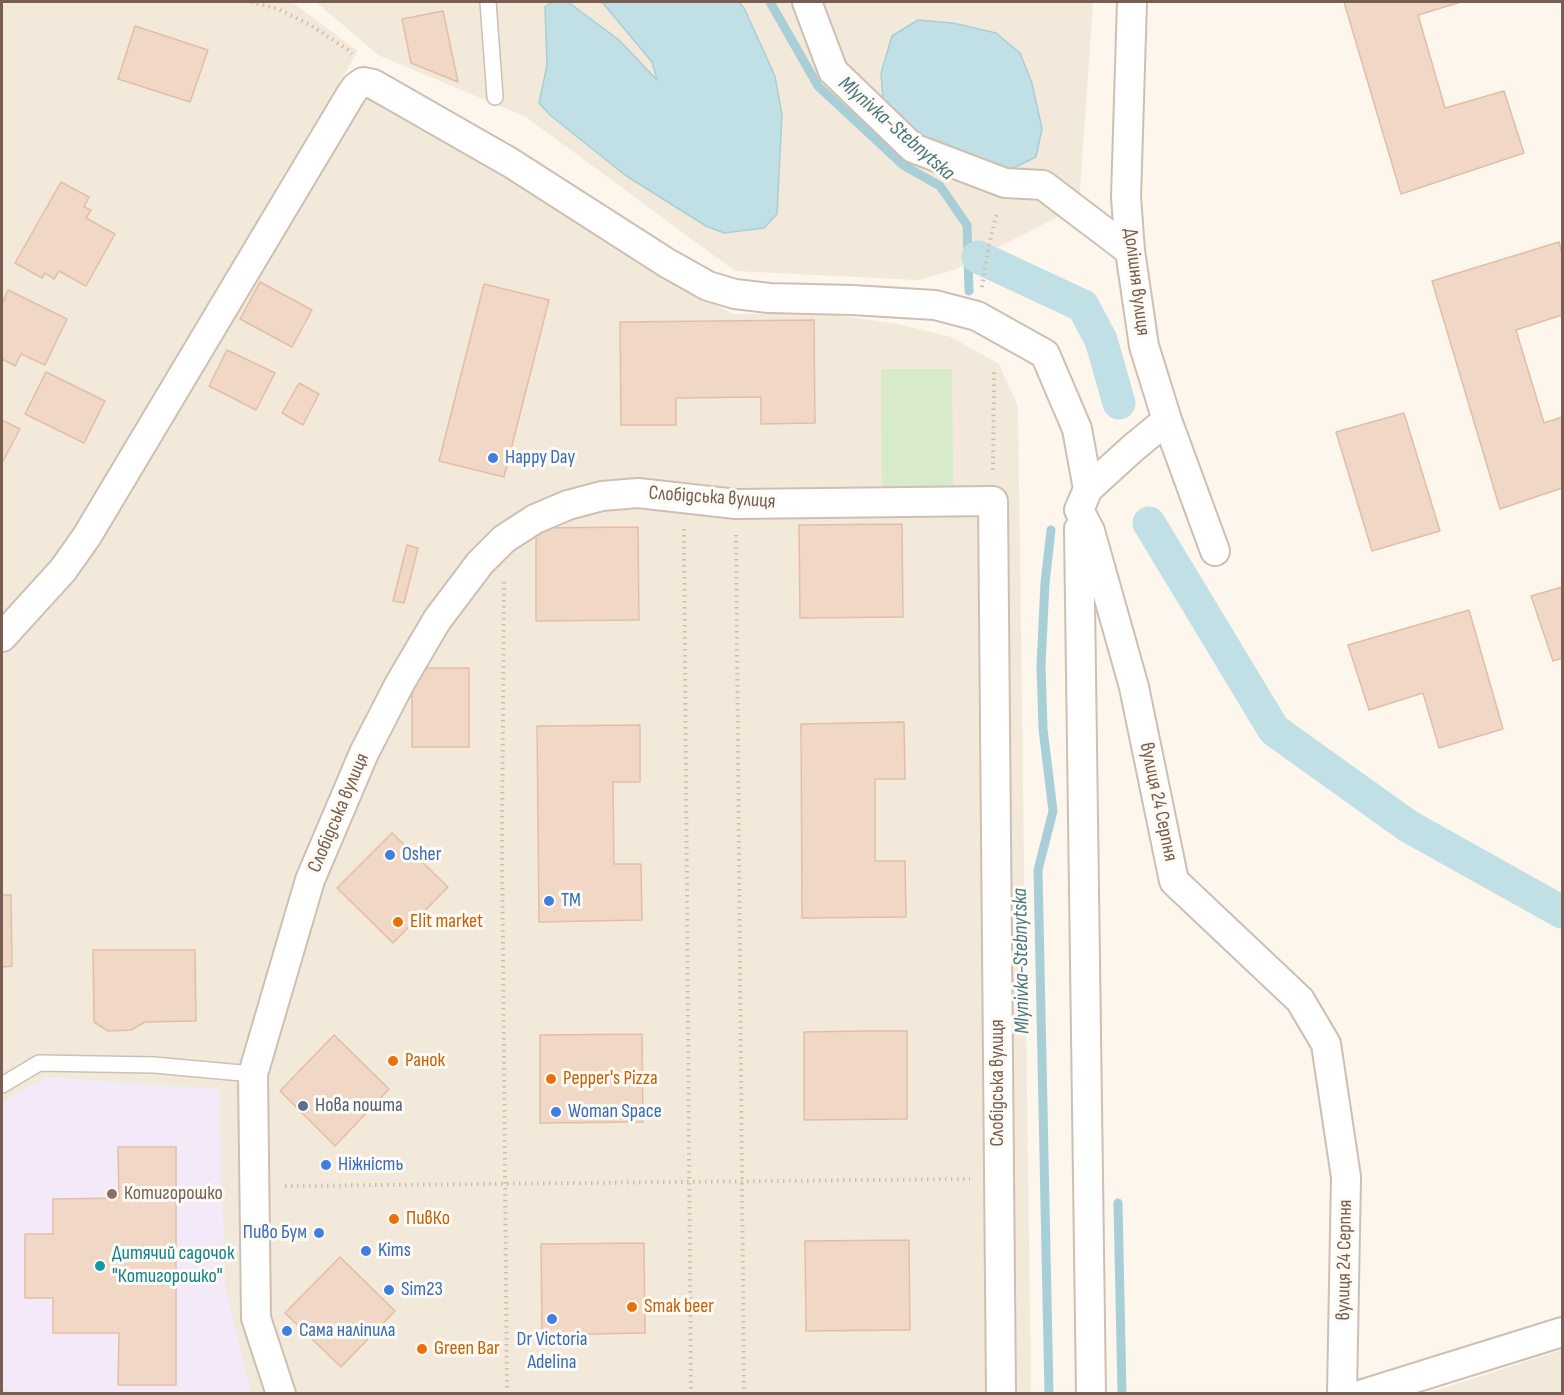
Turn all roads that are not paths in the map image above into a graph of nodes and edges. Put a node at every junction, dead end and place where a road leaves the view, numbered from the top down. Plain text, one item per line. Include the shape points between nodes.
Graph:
1 (488, 2) edge
2 (807, 2) edge
3 (1131, 2) edge
4 (495, 97) dead end
5 (1130, 251) junction
6 (1167, 420) junction
7 (1084, 500) junction
8 (1215, 551) dead end
9 (2, 637) edge
10 (253, 1074) junction
11 (2, 1084) edge
12 (1563, 1332) edge
13 (281, 1394) edge
14 (1001, 1394) edge
15 (1091, 1394) edge
16 (1342, 1394) edge
17 (1363, 1394) edge

1 - 4 lane
2 - 5 street via 833,71 913,148 1005,183 1043,185
3 - 5 street, Долішня вулиця via 1126,197
5 - 6 street, Долішня вулиця via 1144,346
6 - 7 street via 1133,448
6 - 8 street, Долішня вулиця
7 - 9 street, вулиця 24 Серпня via 1077,429 1045,354 977,316 935,305 769,298 708,286 511,163 373,84 363,82 351,94 87,536 63,570
7 - 15 street
7 - 16 street, вулиця 24 Серпня via 1134,687 1174,881 1300,1000 1326,1044 1346,1177
10 - 11 lane via 154,1065 39,1063
10 - 13 street, Слобідська вулиця via 256,1318
10 - 14 street, Слобідська вулиця via 310,880 364,753 437,620 480,563 504,540 535,519 568,505 602,496 638,493 736,504 993,501
12 - 17 street

